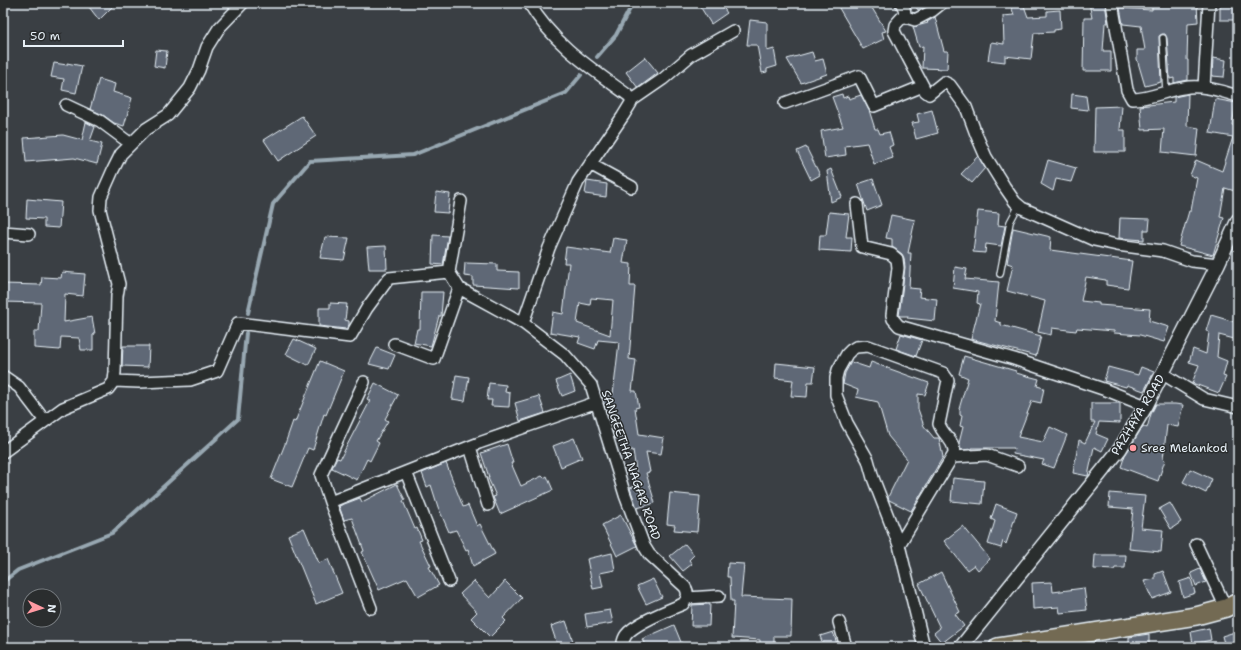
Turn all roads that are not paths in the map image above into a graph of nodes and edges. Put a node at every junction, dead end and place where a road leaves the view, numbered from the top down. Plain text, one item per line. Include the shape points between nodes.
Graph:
1 (243, 3) edge
2 (529, 3) edge
3 (901, 3) edge
4 (942, 3) edge
5 (1112, 3) edge
6 (1209, 3) edge
7 (904, 16) junction
8 (733, 31) dead end
9 (1163, 38) dead end
10 (923, 86) junction
11 (1204, 87) junction
12 (1166, 92) junction
13 (1238, 96) edge
14 (631, 101) junction
15 (785, 103) dead end
16 (66, 106) dead end
17 (131, 144) junction
18 (590, 164) junction
19 (632, 186) dead end
20 (461, 200) dead end
21 (857, 204) dead end
22 (1019, 205) junction
23 (1238, 220) edge
24 (3, 232) edge
25 (29, 234) dead end
26 (1218, 264) junction
27 (450, 272) junction
28 (1000, 274) dead end
29 (460, 288) junction
30 (523, 323) junction
31 (394, 344) dead end
32 (1163, 374) junction
33 (3, 376) edge
34 (114, 381) junction
35 (364, 382) dead end
36 (597, 402) junction
37 (1146, 406) junction
38 (1238, 407) edge
39 (45, 421) junction
40 (470, 447) junction
41 (3, 452) edge
42 (953, 458) junction
43 (1018, 466) dead end
44 (406, 472) junction
45 (330, 502) junction
46 (488, 505) dead end
47 (1196, 544) dead end
48 (899, 545) junction
49 (449, 581) dead end
50 (719, 596) dead end
51 (687, 598) junction
52 (1232, 605) edge
53 (371, 608) dead end
54 (838, 622) dead end
55 (622, 647) edge
56 (846, 647) edge
57 (924, 647) edge
58 (961, 647) edge
59 (998, 647) edge

1 - 17 street via 219,28 207,47 190,88 168,115 146,129
2 - 14 street via 550,32 574,55 629,96
3 - 7 street via 905,11
4 - 7 street via 915,20
5 - 12 street via 1128,94 1133,99
6 - 11 street
7 - 10 street via 894,26 894,31
8 - 14 street via 691,55 663,79
9 - 12 lane
10 - 15 street via 874,106 859,76
10 - 22 street via 928,94 943,83 950,85 966,107 986,156
11 - 12 street via 1184,87
11 - 13 street
14 - 18 street
16 - 17 street via 100,120
17 - 34 street via 121,154 100,204 119,284
18 - 19 street
18 - 30 street via 578,182 549,248
20 - 27 street
21 - 37 street via 862,247 892,254 898,259 892,315 899,326 1021,362
22 - 26 street via 1094,240 1164,250 1192,261
22 - 28 lane via 1010,222
23 - 26 street, PAZHAYA ROAD
24 - 25 street
26 - 32 street, PAZHAYA ROAD
27 - 29 street
27 - 34 street via 389,278 366,308 350,337 238,323 217,371 190,380
29 - 30 street, SANGEETHA NAGAR ROAD
29 - 31 street via 434,359
30 - 36 street, SANGEETHA NAGAR ROAD via 565,355 591,385
32 - 37 street, PAZHAYA ROAD
32 - 38 street via 1204,399
33 - 39 street via 19,387
34 - 39 street via 108,389 63,408
35 - 45 street via 321,475
36 - 40 street
36 - 51 street, SANGEETHA NAGAR ROAD via 625,495 644,546 649,554 685,587 688,592
37 - 58 street, PAZHAYA ROAD via 1120,449
39 - 41 street
40 - 44 street
40 - 46 street
42 - 43 street via 987,455
42 - 48 street
42 - 48 street via 953,444 939,424 948,381 945,375 868,346 859,346 851,350 838,370 836,395 847,423 868,460
44 - 45 street
44 - 49 street
45 - 53 street
47 - 52 street
48 - 57 street
50 - 51 street
51 - 55 street via 683,604 628,632
52 - 59 main road via 1196,616
54 - 56 street

